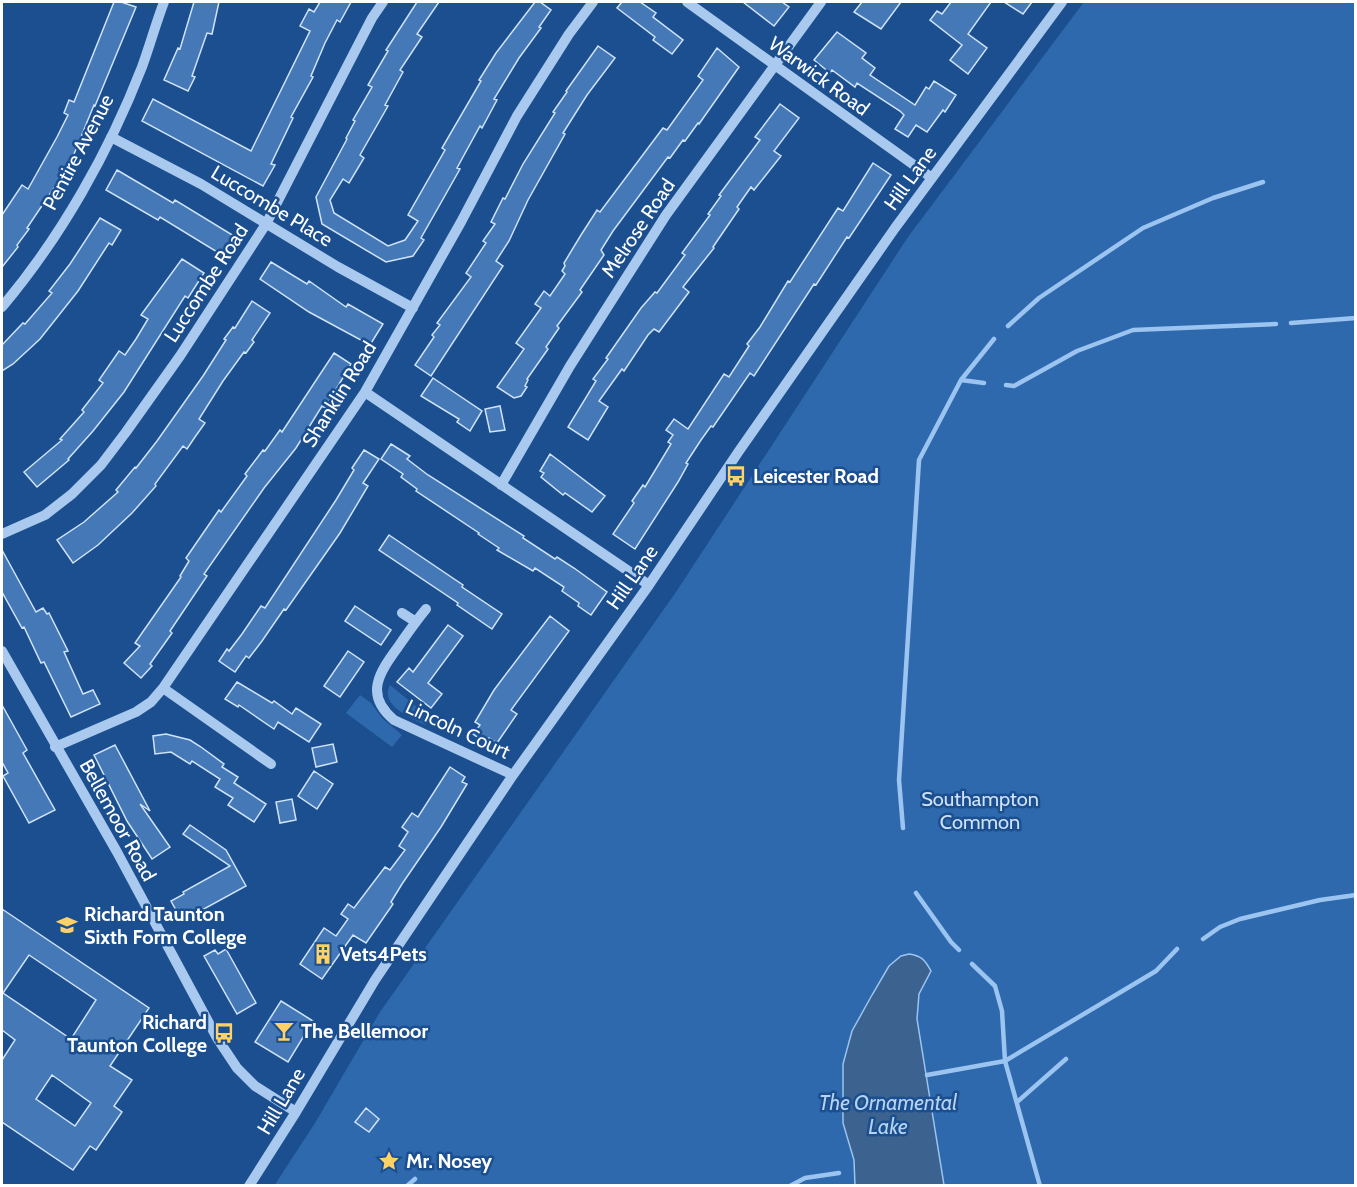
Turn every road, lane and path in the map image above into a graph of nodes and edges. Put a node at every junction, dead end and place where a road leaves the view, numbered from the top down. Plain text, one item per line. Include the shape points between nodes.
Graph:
1 (164, 2) edge
2 (383, 2) edge
3 (593, 2) edge
4 (687, 2) edge
5 (822, 2) edge
6 (1062, 2) edge
7 (774, 66) junction
8 (111, 137) junction
9 (932, 178) junction
10 (266, 224) junction
11 (2, 307) edge
12 (413, 308) junction
13 (365, 392) junction
14 (501, 485) junction
15 (2, 534) edge
16 (649, 585) junction
17 (426, 609) dead end
18 (402, 613) dead end
19 (416, 622) junction
20 (2, 651) edge
21 (163, 688) junction
22 (56, 747) junction
23 (271, 764) dead end
24 (513, 775) junction
25 (296, 1112) junction
26 (249, 1185) edge

1 - 8 street, Pentire Avenue
2 - 10 street, Luccombe Road
3 - 12 street, Shanklin Road via 517,116
4 - 7 street, Warwick Road
5 - 7 street, Melrose Road
6 - 9 street, Hill Lane
7 - 9 street, Warwick Road
7 - 14 street, Melrose Road via 666,215 570,366
8 - 10 street, Luccombe Place via 201,184
8 - 11 street, Pentire Avenue via 77,200
9 - 16 street, Hill Lane
10 - 12 street, Luccombe Place
10 - 15 street, Luccombe Road via 180,356 101,465 45,516
12 - 13 street, Shanklin Road
13 - 14 street
13 - 21 street, Shanklin Road
14 - 16 street
16 - 24 street, Hill Lane
17 - 19 street, Lincoln Court
18 - 19 street
19 - 24 street, Lincoln Court via 379,676 377,696 386,714
20 - 22 street, Bellemoor Road
21 - 22 street, Shanklin Road via 152,702 136,712
21 - 23 street
22 - 25 street, Bellemoor Road via 225,1051 255,1086
24 - 25 street, Hill Lane via 375,980
25 - 26 street, Hill Lane

